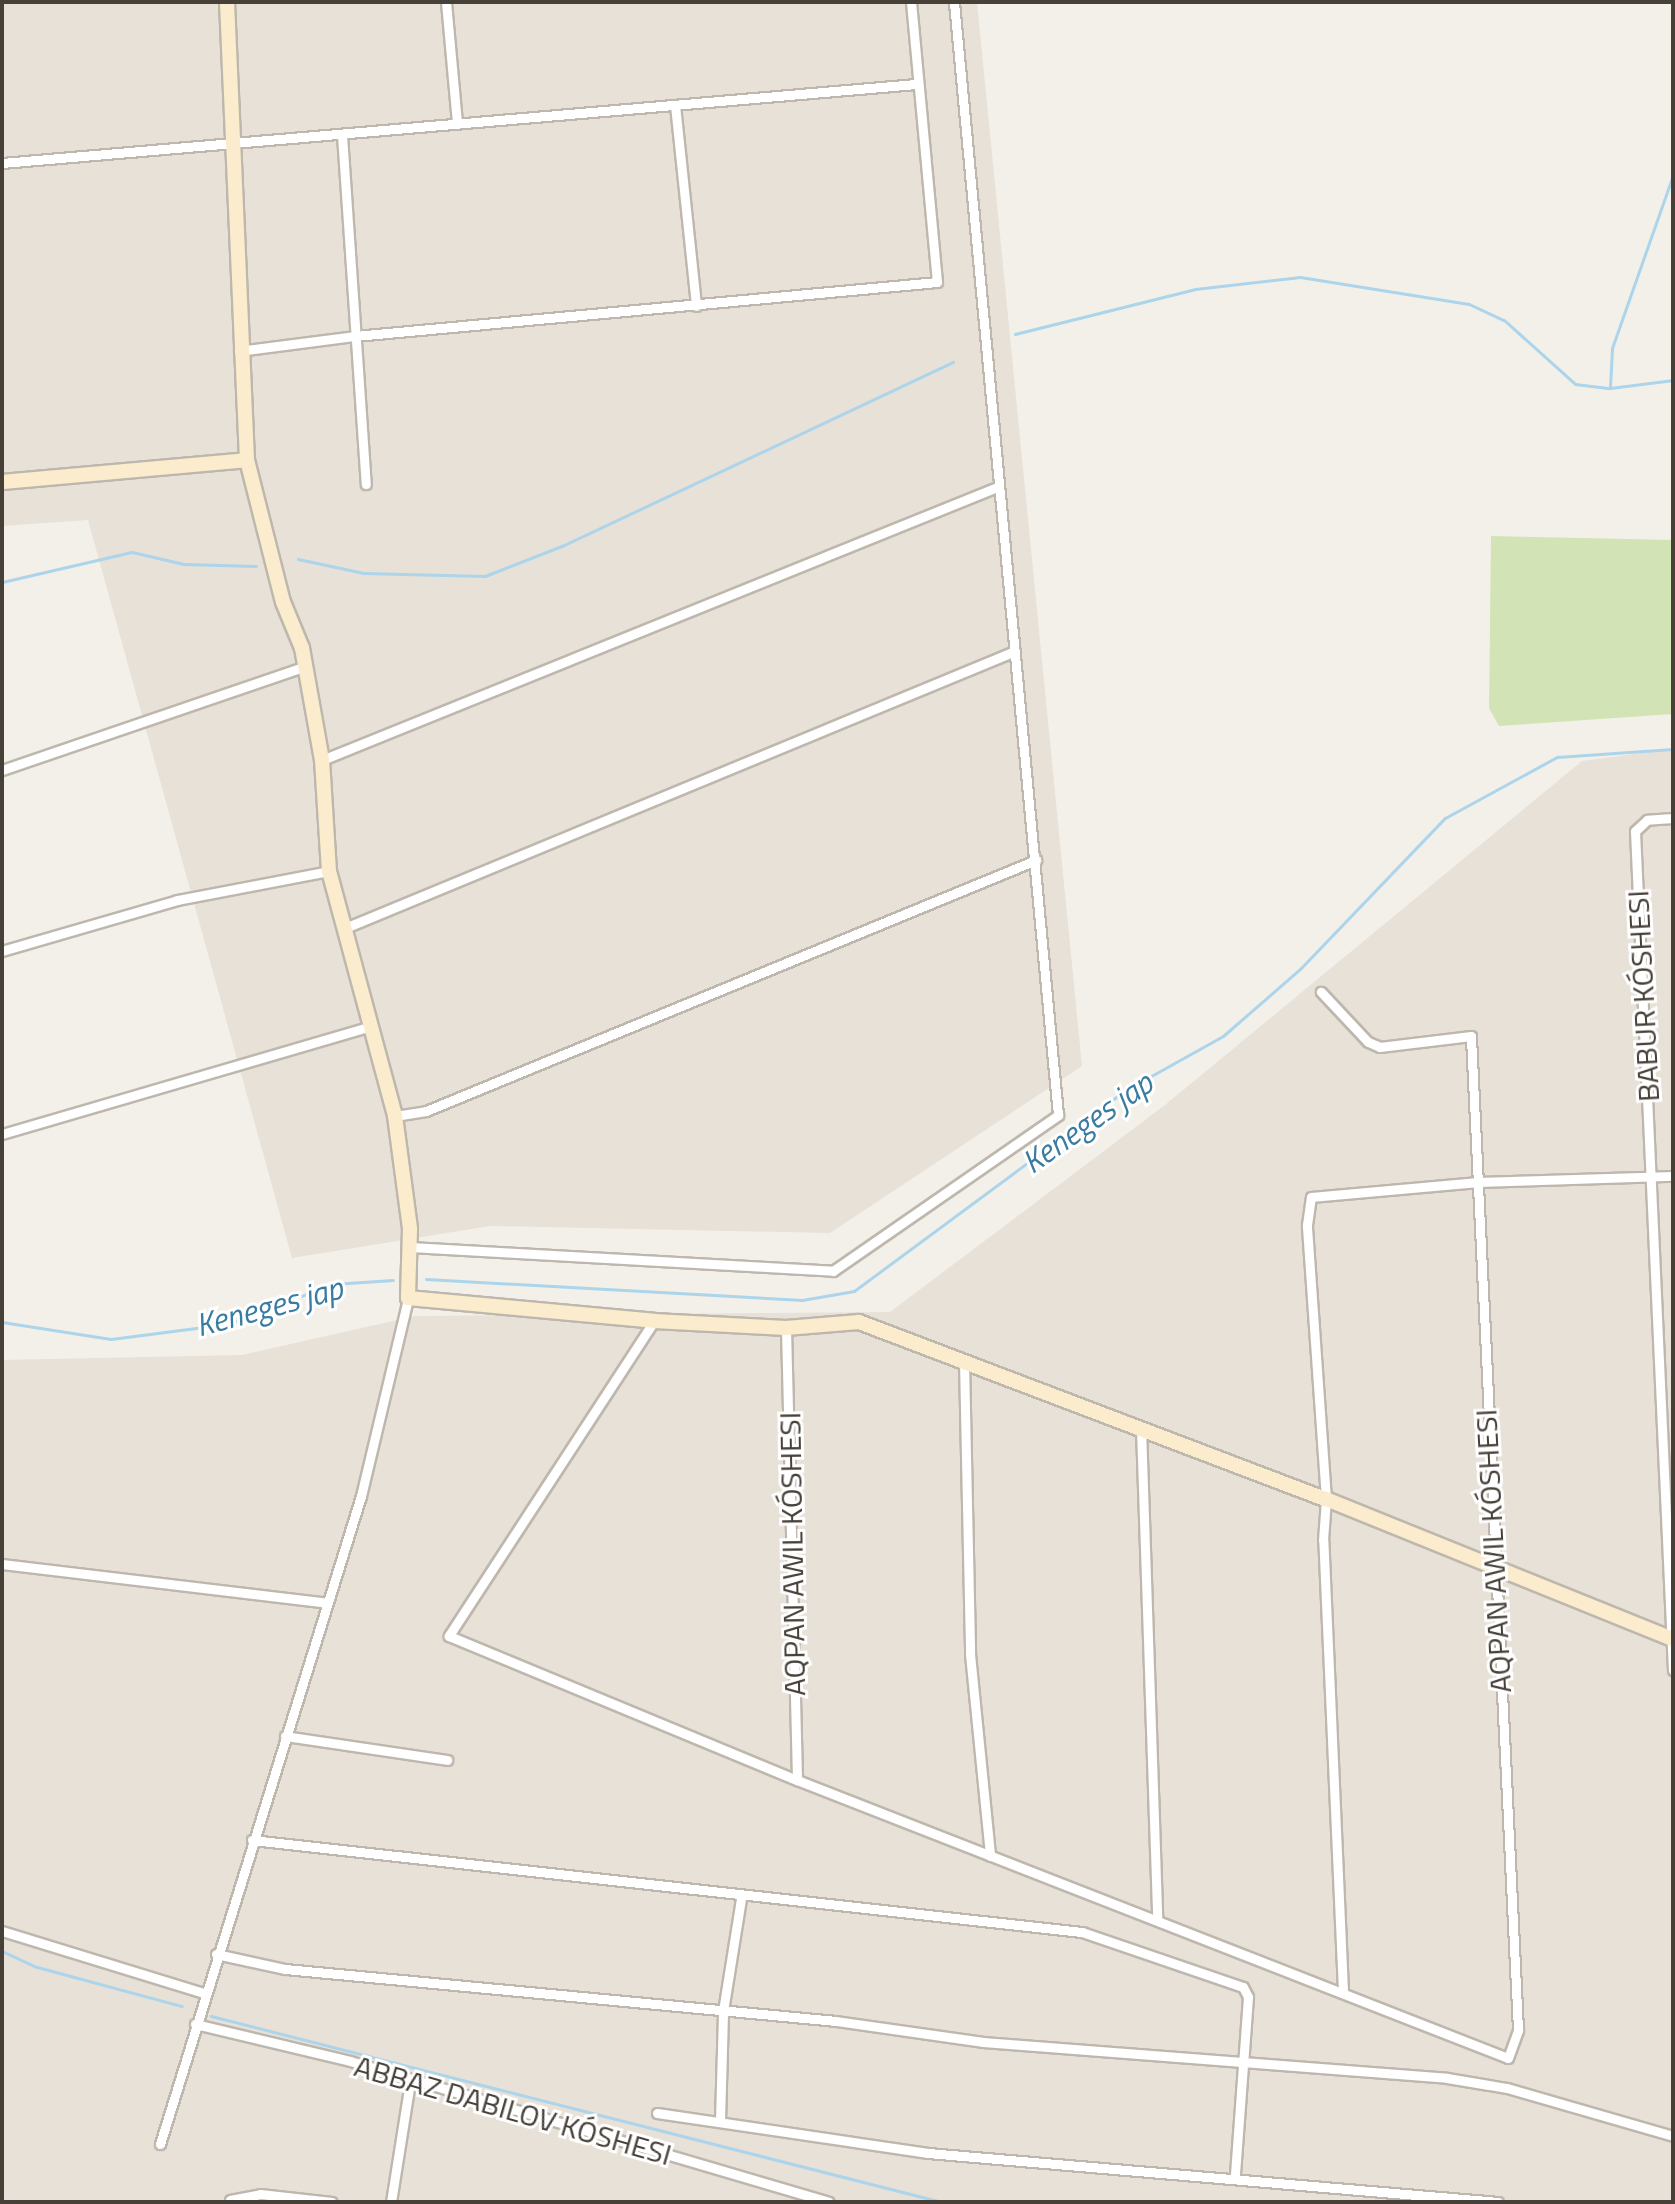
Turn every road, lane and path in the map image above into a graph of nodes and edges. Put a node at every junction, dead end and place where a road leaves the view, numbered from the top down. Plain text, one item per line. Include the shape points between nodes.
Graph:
1 (227, 2) edge
2 (446, 2) edge
3 (911, 2) edge
4 (954, 2) edge
5 (916, 84) junction
6 (675, 105) junction
7 (457, 124) junction
8 (342, 135) junction
9 (233, 146) junction
10 (2, 163) edge
11 (696, 306) junction
12 (355, 336) junction
13 (239, 351) junction
14 (247, 460) junction
15 (2, 482) edge
16 (366, 484) dead end
17 (997, 487) junction
18 (1015, 651) junction
19 (305, 666) junction
20 (322, 760) junction
21 (2, 770) edge
22 (1673, 818) edge
23 (1036, 860) junction
24 (329, 871) junction
25 (345, 928) junction
26 (2, 951) edge
27 (1321, 992) dead end
28 (371, 1026) junction
29 (395, 1116) junction
30 (2, 1134) edge
31 (1673, 1176) edge
32 (1651, 1177) junction
33 (1478, 1182) junction
34 (410, 1247) junction
35 (408, 1298) junction
36 (654, 1321) junction
37 (786, 1328) junction
38 (964, 1361) junction
39 (1141, 1428) junction
40 (1326, 1499) junction
41 (2, 1564) edge
42 (1493, 1570) junction
43 (327, 1603) junction
44 (1672, 1639) edge
45 (1673, 1670) edge
46 (285, 1736) junction
47 (447, 1760) dead end
48 (797, 1780) junction
49 (252, 1840) junction
50 (990, 1856) junction
51 (741, 1898) junction
52 (1157, 1920) junction
53 (2, 1931) edge
54 (216, 1954) junction
55 (1343, 1991) junction
56 (204, 1993) junction
57 (723, 2011) junction
58 (195, 2024) junction
59 (1245, 2062) junction
60 (410, 2082) junction
61 (657, 2113) dead end
62 (720, 2121) junction
63 (1673, 2136) edge
64 (160, 2144) dead end
65 (1235, 2175) junction
66 (230, 2200) edge
67 (332, 2202) edge
68 (391, 2202) edge
69 (829, 2202) edge
70 (1498, 2202) edge

1 - 9 street
2 - 7 street
3 - 5 street
4 - 17 street
5 - 6 street
5 - 11 street via 937,282
6 - 7 street
6 - 11 street
7 - 8 street
8 - 9 street
8 - 12 street
9 - 10 street
9 - 13 street
11 - 12 street
12 - 13 street
12 - 16 street
13 - 14 street
14 - 15 street
14 - 19 street
17 - 18 street
17 - 20 street
18 - 23 street
18 - 25 street
19 - 20 street
19 - 21 street
20 - 24 street
22 - 32 street, BABUR KÓSHESI via 1647,820 1635,831
23 - 29 street via 440,1105
23 - 34 street via 1058,1115 833,1271
24 - 25 street
24 - 26 street via 177,900
25 - 28 street
27 - 33 street via 1368,1042 1380,1047 1467,1033 1472,1042
28 - 29 street
28 - 30 street
29 - 34 street
31 - 32 street
32 - 33 street
32 - 44 street
33 - 40 street via 1315,1194 1309,1202
33 - 42 street
34 - 35 street
35 - 36 street
35 - 43 street via 361,1496
36 - 37 street
36 - 48 street via 449,1636
37 - 38 street via 859,1322
37 - 48 street
38 - 39 street
38 - 50 street via 970,1654
39 - 40 street
39 - 52 street
40 - 42 street
40 - 55 street via 1323,1540
41 - 43 street
42 - 44 street
42 - 55 street via 1518,2030 1508,2058
43 - 46 street
44 - 45 street
46 - 47 street
46 - 49 street
48 - 50 street
49 - 51 street
49 - 54 street
50 - 52 street
51 - 57 street
51 - 59 street via 1082,1932 1243,1987 1248,1997
52 - 55 street
53 - 56 street
54 - 56 street
54 - 57 street via 285,1969
56 - 58 street
57 - 59 street via 983,2042
57 - 62 street
58 - 60 street, ABBAZ DABILOV KÓSHESI via 350,2061
58 - 64 street
59 - 63 street via 1447,2078 1507,2088
59 - 65 street
60 - 68 street
60 - 69 street, ABBAZ DABILOV KÓSHESI
61 - 62 street
62 - 65 street via 928,2153
65 - 70 street
66 - 67 street via 260,2194

